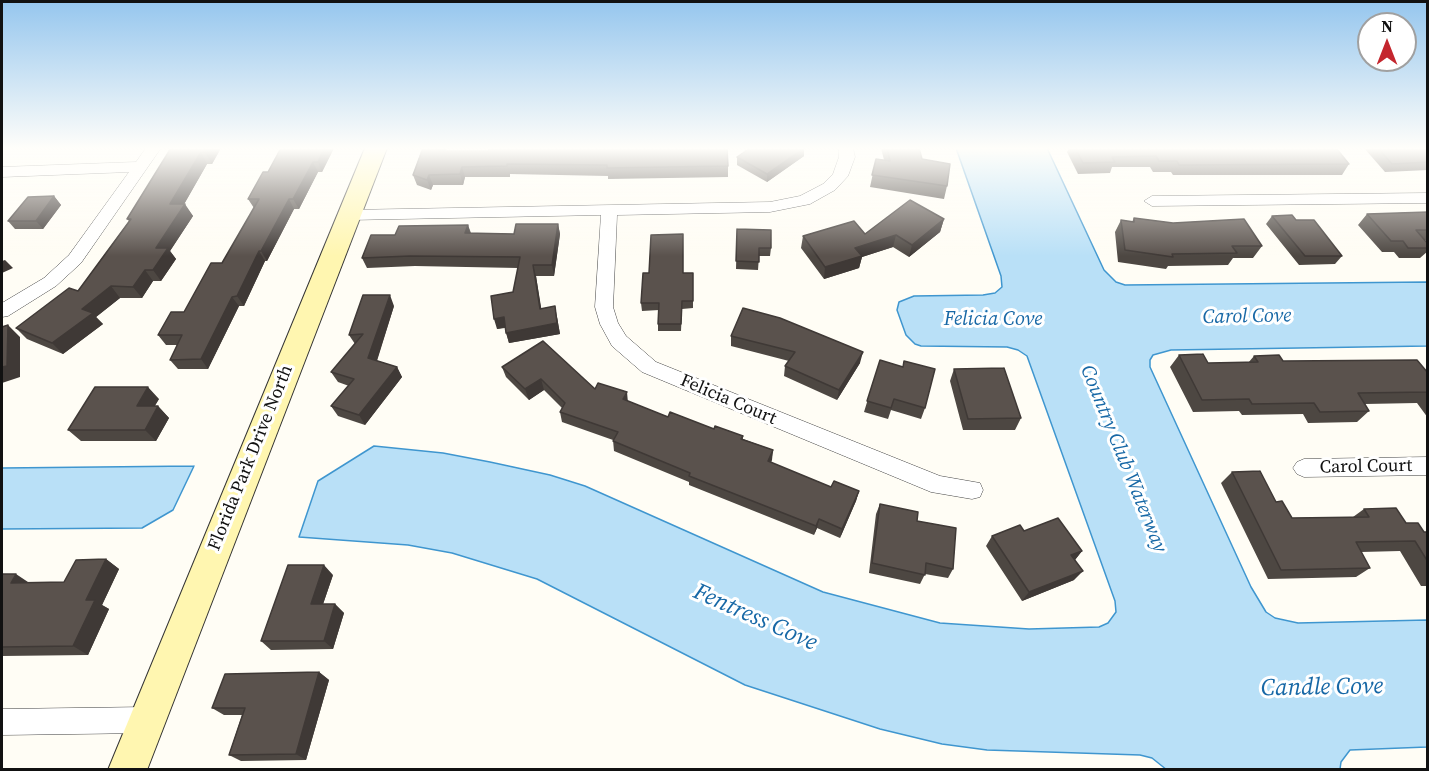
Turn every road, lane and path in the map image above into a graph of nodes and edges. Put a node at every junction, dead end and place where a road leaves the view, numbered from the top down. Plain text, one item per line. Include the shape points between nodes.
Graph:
1 (129, 184) edge
2 (361, 184) edge
3 (832, 184) edge
4 (1428, 198) edge
5 (1152, 201) dead end
6 (609, 209) junction
7 (349, 214) junction
8 (2, 311) edge
9 (1428, 466) edge
10 (1304, 468) dead end
11 (972, 490) dead end
12 (147, 720) junction
13 (2, 722) edge
14 (128, 770) edge

1 - 8 street via 75,259 39,290
2 - 7 street, Florida Park Drive North
3 - 6 street via 789,205
4 - 5 street
6 - 7 street
6 - 11 street, Felicia Court via 604,307 619,341 643,362 708,393 939,485
7 - 12 street, Florida Park Drive North
9 - 10 street, Carol Court
12 - 13 street
12 - 14 street, Florida Park Drive North

